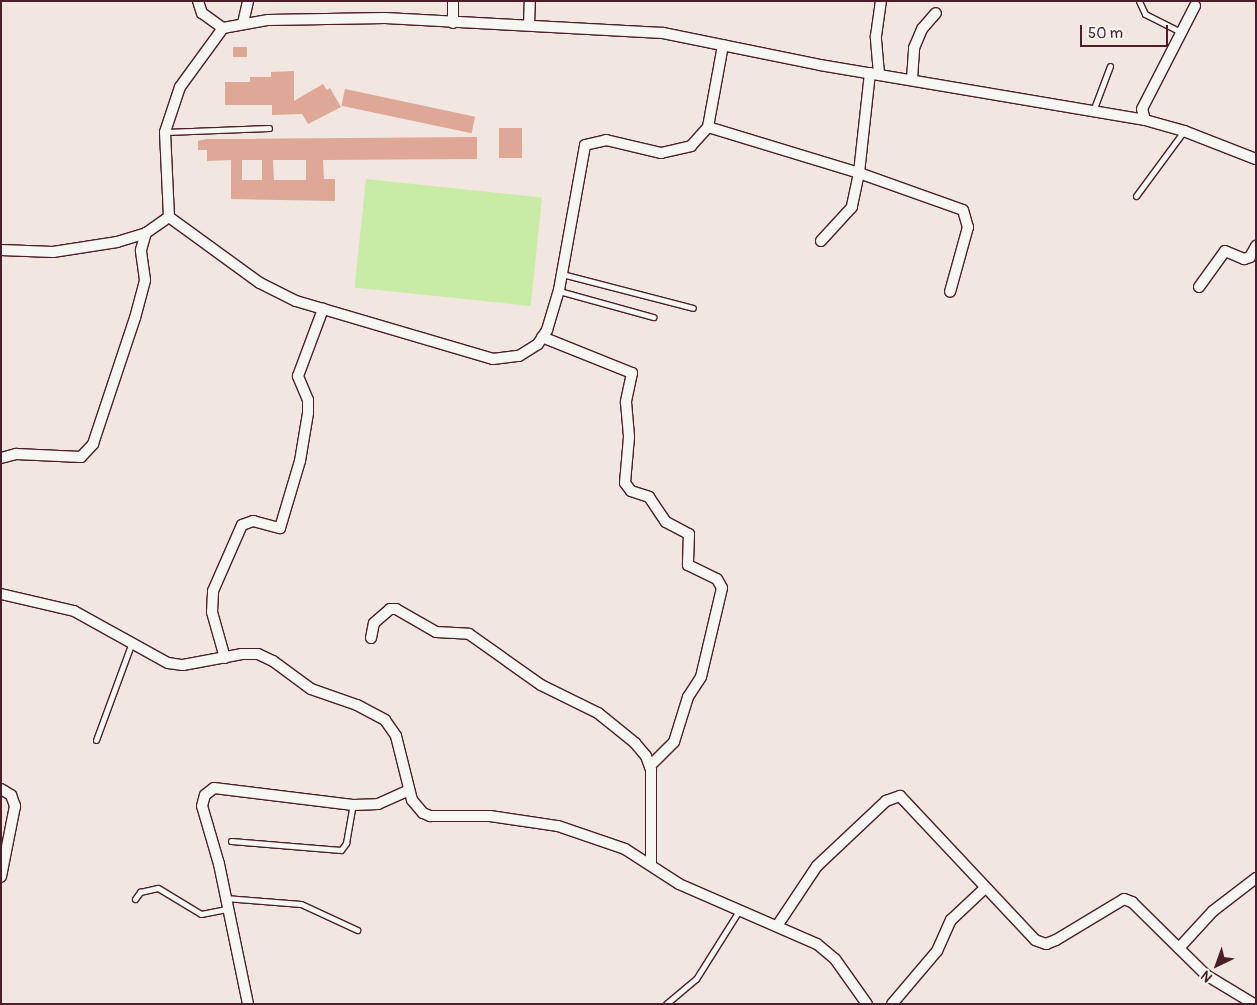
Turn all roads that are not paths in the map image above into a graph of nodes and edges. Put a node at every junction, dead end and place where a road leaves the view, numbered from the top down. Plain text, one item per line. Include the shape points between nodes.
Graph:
1 (198, 1) edge
2 (248, 1) edge
3 (453, 1) edge
4 (530, 1) edge
5 (881, 1) edge
6 (1139, 1) edge
7 (1196, 6) dead end
8 (936, 13) dead end
9 (454, 22) junction
10 (243, 23) junction
11 (529, 25) junction
12 (223, 28) junction
13 (1181, 32) junction
14 (723, 45) junction
15 (1110, 66) dead end
16 (874, 73) junction
17 (912, 80) junction
18 (1093, 111) junction
19 (1145, 120) junction
20 (708, 127) junction
21 (269, 128) dead end
22 (1184, 131) junction
23 (165, 132) junction
24 (1256, 160) edge
25 (859, 173) junction
26 (1136, 196) dead end
27 (169, 217) junction
28 (146, 233) junction
29 (821, 241) dead end
30 (1256, 246) edge
31 (1, 250) edge
32 (562, 274) junction
33 (1199, 287) dead end
34 (559, 290) junction
35 (950, 292) dead end
36 (693, 308) dead end
37 (323, 309) junction
38 (653, 317) dead end
39 (542, 337) junction
40 (1, 458) edge
41 (1, 594) edge
42 (371, 638) dead end
43 (132, 645) junction
44 (226, 658) junction
45 (96, 740) dead end
46 (650, 766) junction
47 (1, 789) edge
48 (409, 790) junction
49 (353, 804) junction
50 (231, 841) dead end
51 (651, 865) junction
52 (1, 877) edge
53 (1256, 878) edge
54 (985, 888) junction
55 (225, 898) junction
56 (135, 899) dead end
57 (740, 908) junction
58 (228, 909) junction
59 (777, 926) junction
60 (357, 930) dead end
61 (1179, 948) junction
62 (248, 1004) edge
63 (666, 1004) edge
64 (867, 1004) edge
65 (892, 1004) edge
66 (1255, 1004) edge

1 - 12 street via 202,13
2 - 10 street
3 - 9 street
4 - 11 street
5 - 16 street
6 - 13 lane via 1145,14
7 - 13 street
8 - 17 street via 922,29 914,48
9 - 10 street via 385,18
9 - 11 street
10 - 12 street
11 - 14 street via 663,33
12 - 23 street via 180,87
13 - 19 street via 1142,109
14 - 16 street
14 - 20 street
15 - 18 lane
16 - 17 street
16 - 25 street
17 - 18 street
18 - 19 street
19 - 22 street
20 - 25 street
20 - 32 street via 691,146 668,153 606,140 585,146
21 - 23 lane
22 - 24 street
22 - 26 lane
23 - 27 street
25 - 29 street via 852,207
25 - 35 street via 963,210 968,227
27 - 28 street
27 - 37 street via 260,283 296,301
28 - 31 street via 117,242 53,252
28 - 40 street via 141,250 145,280 93,444 81,457 16,454
30 - 33 street via 1250,257 1244,259 1225,251
32 - 34 street
32 - 36 lane
34 - 38 lane
34 - 39 street
37 - 39 street via 493,359 519,356
37 - 44 street via 298,376 308,400 308,413 300,461 280,528 253,521 242,525 213,591 212,612
39 - 46 street via 632,373 626,402 629,437 625,483 631,491 649,497 666,522 689,534 688,565 717,579 722,588 701,677 688,697 674,742
41 - 43 street via 74,611
42 - 46 street via 374,623 390,608 436,632 469,634 541,685 598,714 635,744
43 - 44 street via 148,655 176,664
43 - 45 lane
44 - 48 street via 258,654 311,689 357,705 385,720 396,736
46 - 51 street
47 - 52 street via 11,795 15,806
48 - 49 street via 378,804
48 - 51 street via 412,800 430,816 490,816 558,826 625,849
49 - 50 lane via 346,843 341,850
49 - 55 street via 214,788 208,790 202,806
51 - 57 street via 678,884
53 - 61 street via 1213,911
54 - 59 street via 907,801 900,796 892,797 817,866
54 - 61 street via 1035,940 1046,944 1124,899 1132,902
54 - 65 street via 951,920 937,951
55 - 58 street
55 - 60 lane via 301,904
56 - 58 lane via 140,892 158,888 201,914
57 - 59 street
57 - 63 lane via 696,979
58 - 62 street
59 - 64 street via 817,944 835,959
61 - 66 street via 1206,975

